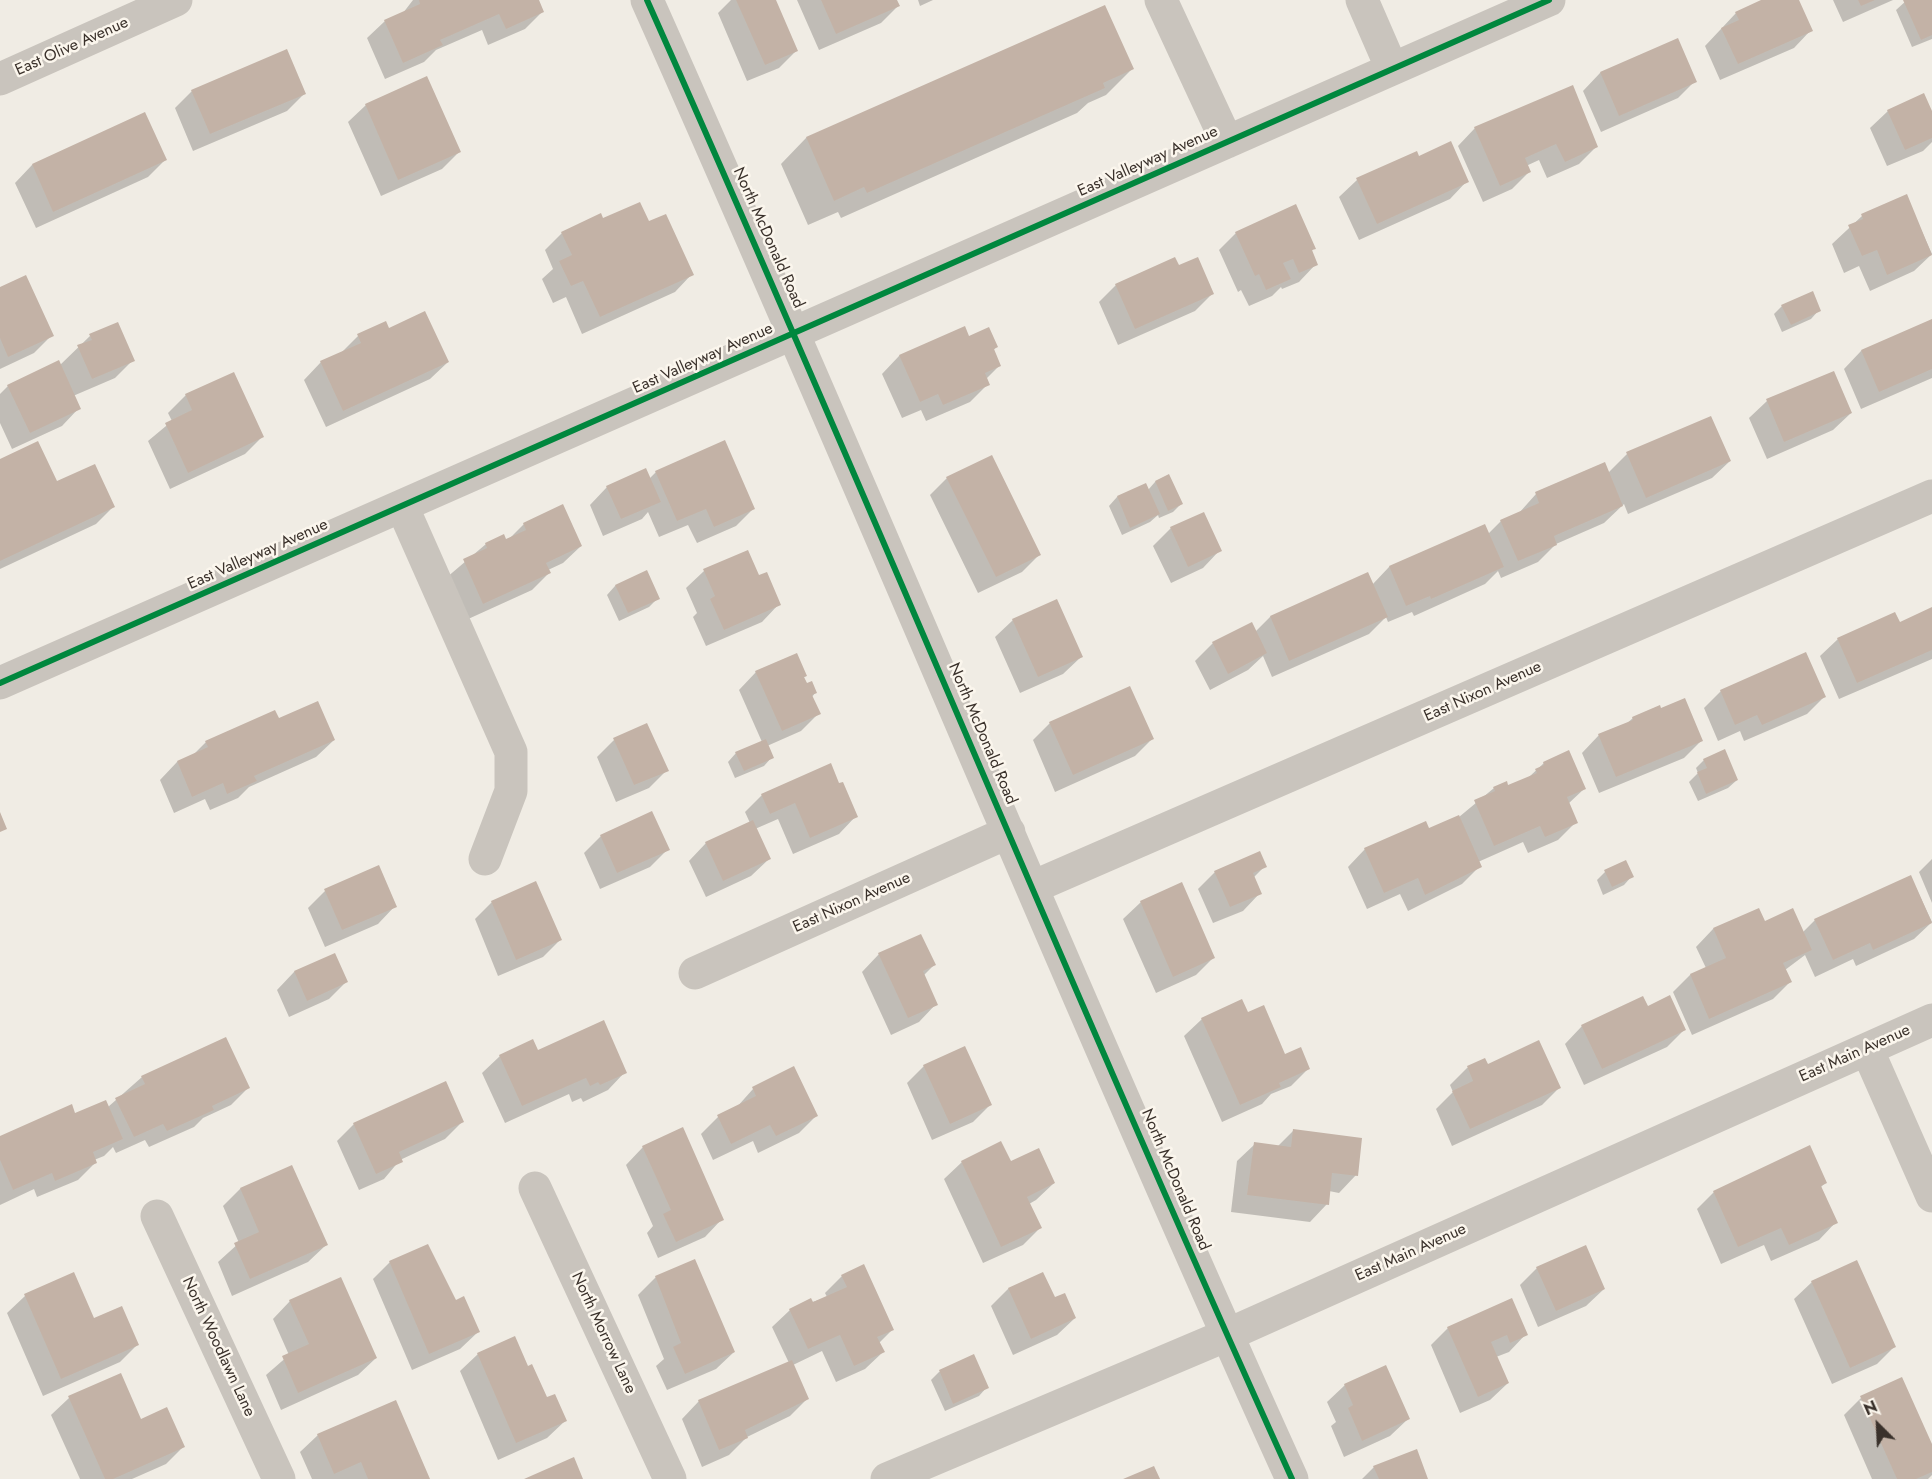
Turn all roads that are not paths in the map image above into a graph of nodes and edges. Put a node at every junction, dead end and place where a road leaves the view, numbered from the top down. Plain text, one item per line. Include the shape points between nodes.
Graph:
1 (176, 0) edge
2 (647, 0) edge
3 (1161, 0) edge
4 (1362, 0) edge
5 (1548, 0) edge
6 (1392, 69) junction
7 (0, 79) edge
8 (1227, 142) junction
9 (795, 333) junction
10 (1932, 496) edge
11 (402, 506) junction
12 (0, 683) edge
13 (1009, 832) junction
14 (485, 860) dead end
15 (1033, 887) junction
16 (694, 973) dead end
17 (1932, 1020) edge
18 (1867, 1049) junction
19 (536, 1188) dead end
20 (1932, 1196) edge
21 (157, 1216) dead end
22 (1227, 1335) junction
23 (279, 1479) edge
24 (670, 1479) edge
25 (887, 1479) edge
26 (1292, 1479) edge

1 - 7 street, East Olive Avenue
2 - 9 street, North McDonald Road
3 - 8 street
4 - 6 street
5 - 6 street, East Valleyway Avenue
6 - 8 street, East Valleyway Avenue
8 - 9 street, East Valleyway Avenue
9 - 11 street, East Valleyway Avenue
9 - 13 street, North McDonald Road
10 - 15 street, East Nixon Avenue
11 - 12 street, East Valleyway Avenue
11 - 14 street via 511,752 511,791
13 - 15 street, North McDonald Road
13 - 16 street, East Nixon Avenue
15 - 22 street, North McDonald Road
17 - 18 street, East Main Avenue
18 - 20 street
18 - 22 street, East Main Avenue
19 - 24 street, North Morrow Lane
21 - 23 street, North Woodlawn Lane
22 - 25 street, East Main Avenue
22 - 26 street, North McDonald Road

